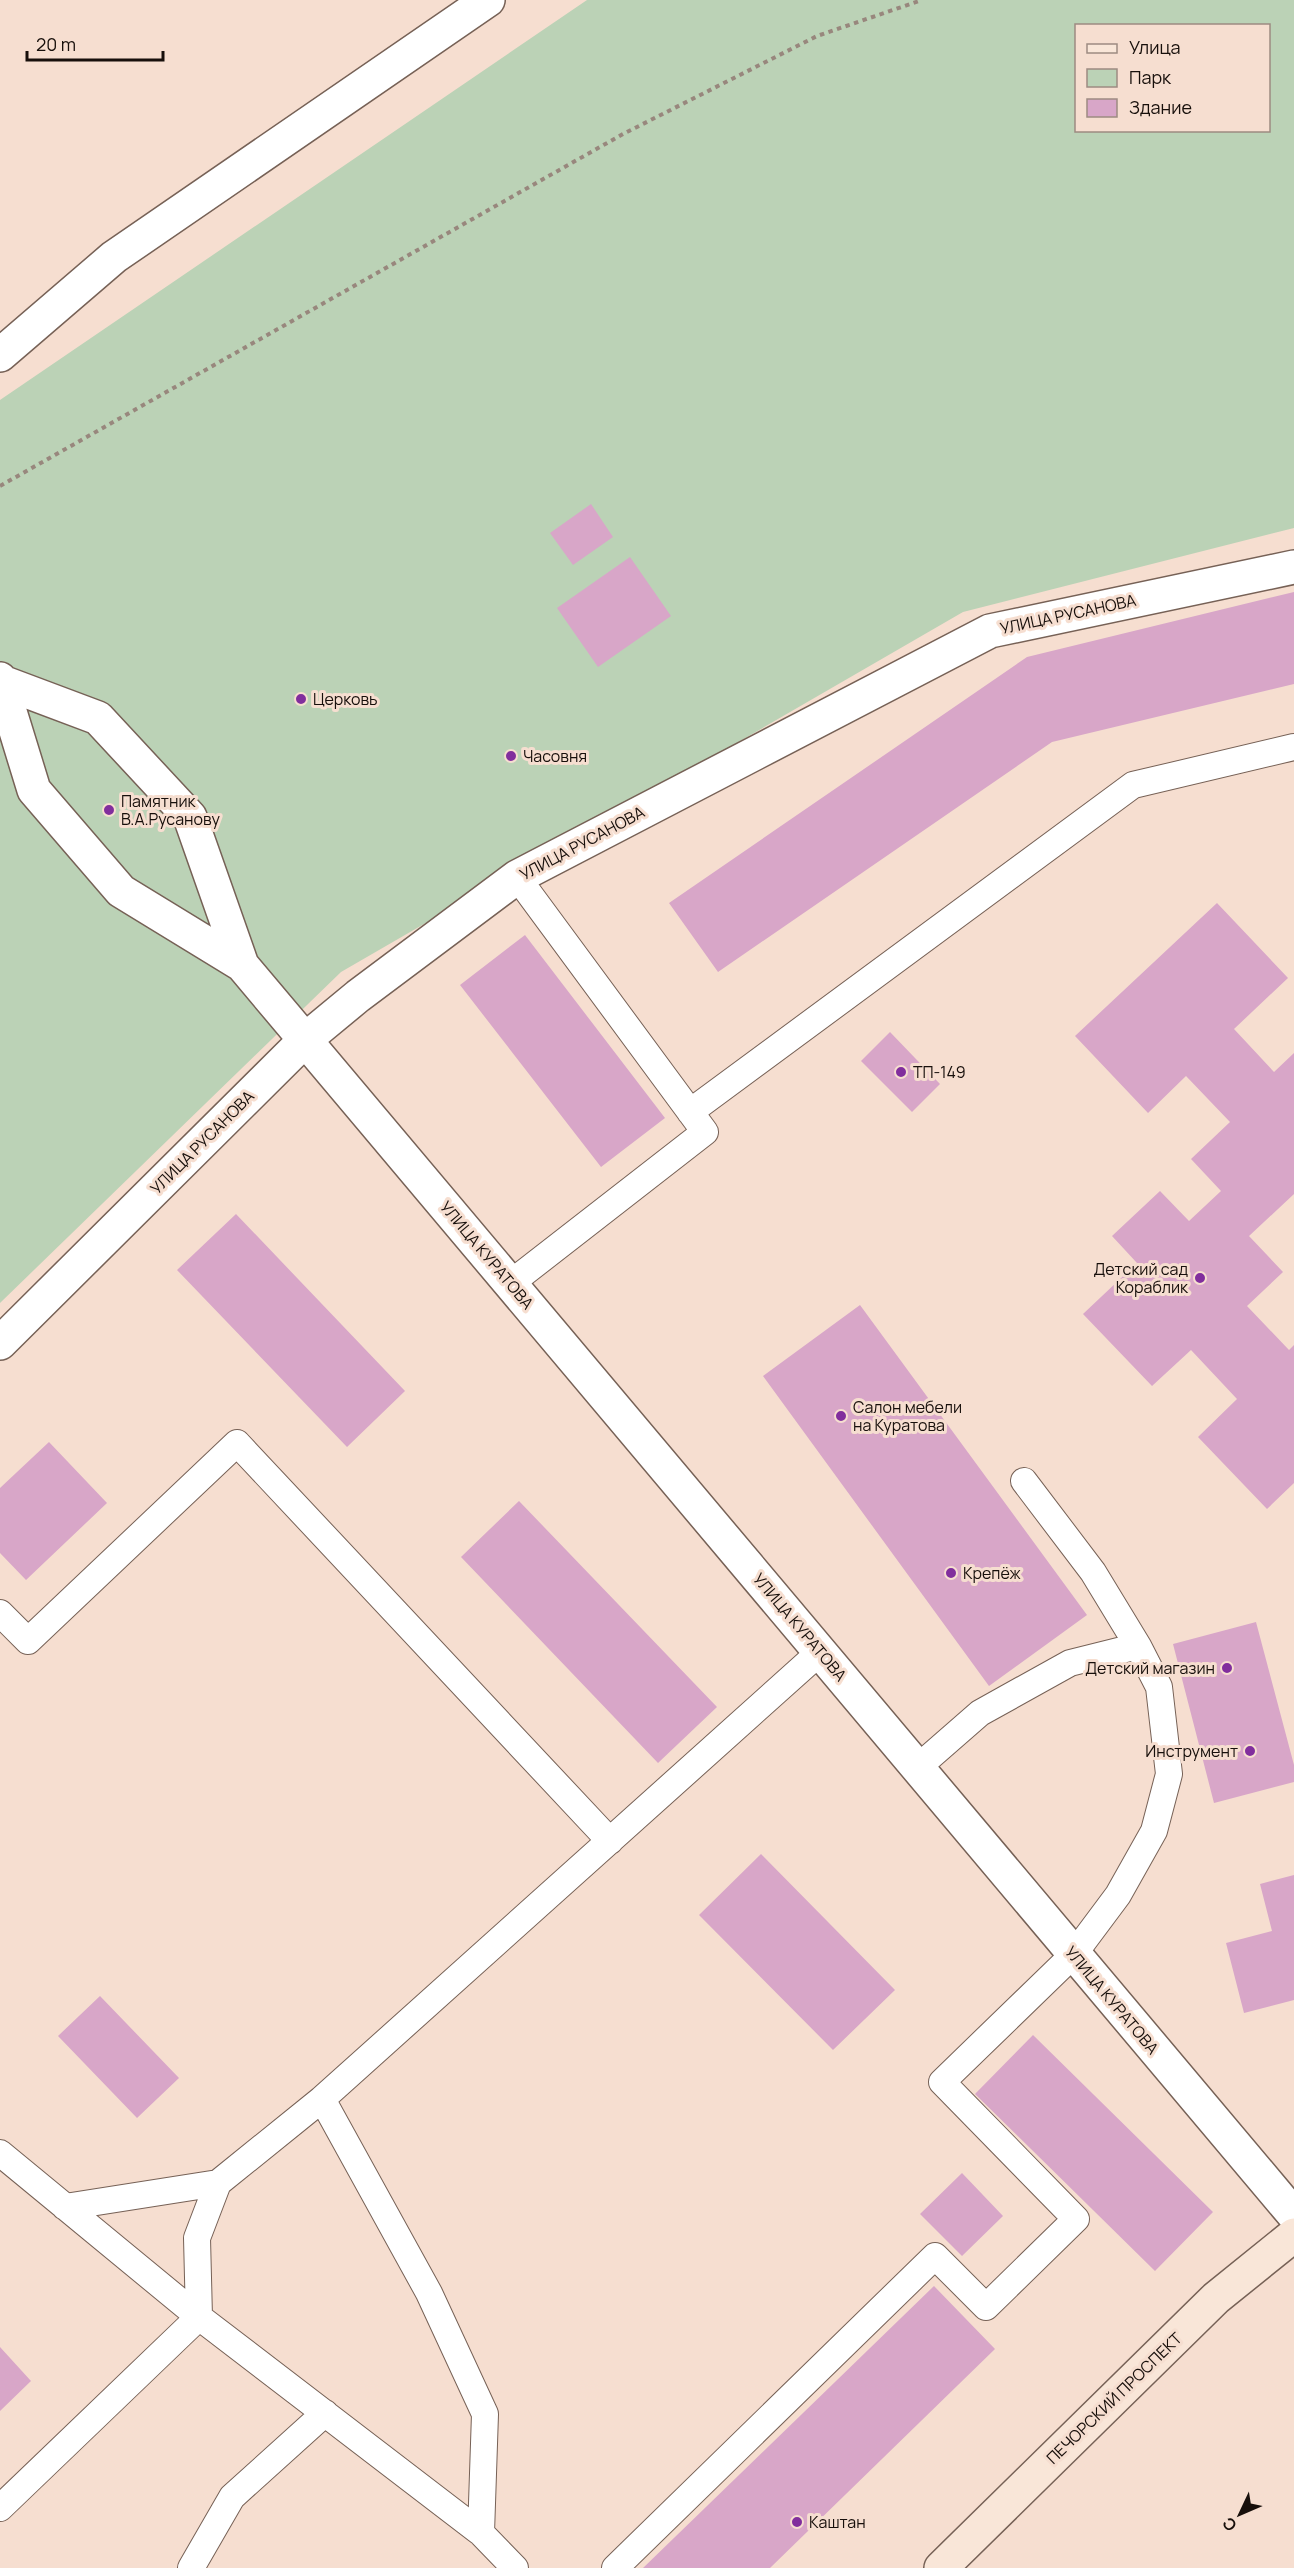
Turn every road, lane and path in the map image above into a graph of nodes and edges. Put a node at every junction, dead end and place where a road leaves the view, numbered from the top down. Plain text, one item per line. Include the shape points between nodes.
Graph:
1 (488, 0) edge
2 (922, 0) edge
3 (0, 355) edge
4 (0, 486) edge
5 (1294, 567) edge
6 (1, 680) edge
7 (1294, 747) edge
8 (517, 877) junction
9 (242, 965) junction
10 (306, 1039) junction
11 (690, 1112) junction
12 (511, 1283) junction
13 (0, 1343) edge
14 (1024, 1481) dead end
15 (0, 1613) edge
16 (1138, 1646) junction
17 (820, 1652) junction
18 (917, 1768) junction
19 (610, 1841) junction
20 (1074, 1954) junction
21 (322, 2099) junction
22 (0, 2153) edge
23 (218, 2183) junction
24 (65, 2207) junction
25 (1294, 2216) edge
26 (1294, 2235) edge
27 (199, 2317) junction
28 (325, 2414) junction
29 (0, 2508) edge
30 (481, 2533) junction
31 (191, 2568) edge
32 (515, 2568) edge
33 (615, 2568) edge
34 (941, 2568) edge

1 - 3 street via 114,257
2 - 4 path via 817,36 623,134
5 - 8 street, УЛИЦА РУСАНОВА via 990,631
6 - 9 street via 34,790 121,891
6 - 9 street via 98,718 190,817
7 - 11 lane via 1133,785
8 - 10 street, УЛИЦА РУСАНОВА
8 - 11 lane
9 - 10 street, УЛИЦА КУРАТОВА
10 - 12 street, УЛИЦА КУРАТОВА
10 - 13 street, УЛИЦА РУСАНОВА
11 - 12 lane via 705,1132
12 - 17 street, УЛИЦА КУРАТОВА
14 - 16 lane via 1093,1572
15 - 19 lane via 28,1641 237,1443
16 - 18 lane via 1070,1663 980,1713
16 - 20 lane via 1159,1687 1169,1774 1154,1831 1118,1895
17 - 18 street, УЛИЦА КУРАТОВА
17 - 19 lane
18 - 20 street, УЛИЦА КУРАТОВА
19 - 21 lane
20 - 25 street, УЛИЦА КУРАТОВА
20 - 33 lane via 942,2082 1076,2219 986,2307 935,2256
21 - 23 lane
21 - 30 lane via 429,2293 485,2414
22 - 24 lane
23 - 24 lane
23 - 27 lane via 197,2238
24 - 27 lane
26 - 34 main road, ПЕЧОРСКИЙ ПРОСПЕКТ via 1216,2298
27 - 28 lane
27 - 29 lane
28 - 30 lane
28 - 31 lane via 232,2497
30 - 32 lane

